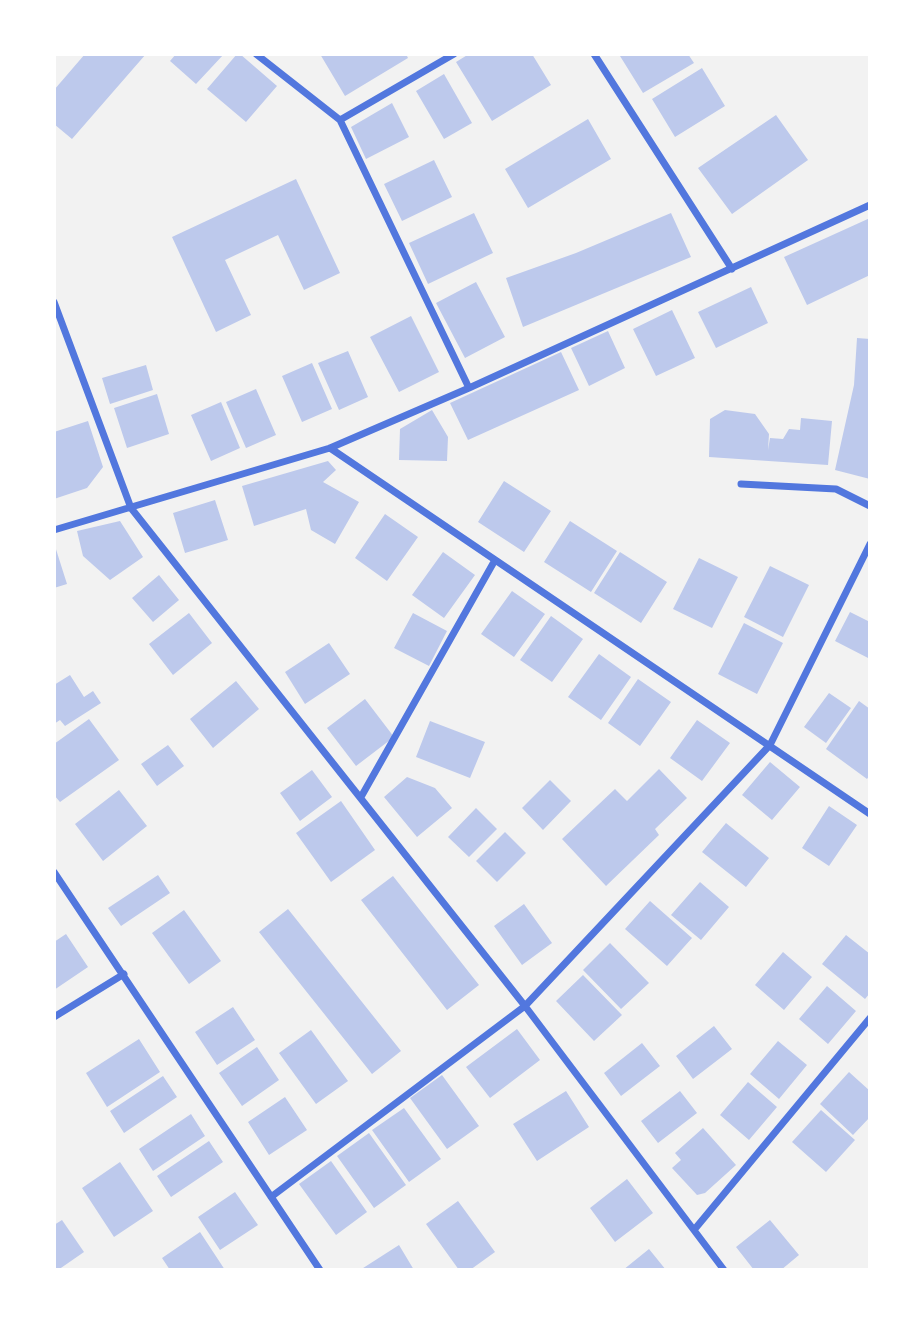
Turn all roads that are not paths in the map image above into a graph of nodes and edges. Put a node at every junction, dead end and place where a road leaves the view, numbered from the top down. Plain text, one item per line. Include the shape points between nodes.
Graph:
1 (256, 54) edge
2 (454, 54) edge
3 (594, 54) edge
4 (340, 120) junction
5 (870, 205) edge
6 (732, 269) junction
7 (54, 302) edge
8 (469, 388) junction
9 (330, 448) junction
10 (741, 484) dead end
11 (870, 506) edge
12 (131, 508) junction
13 (54, 530) edge
14 (870, 544) edge
15 (495, 560) junction
16 (770, 746) junction
17 (361, 797) junction
18 (870, 814) edge
19 (54, 872) edge
20 (124, 974) junction
21 (525, 1006) junction
22 (54, 1017) edge
23 (870, 1018) edge
24 (271, 1197) junction
25 (694, 1230) junction
26 (320, 1270) edge
27 (724, 1270) edge

1 - 4 street
2 - 4 street
3 - 6 street
4 - 8 street
5 - 6 street
6 - 8 street
7 - 12 street
8 - 9 street
9 - 12 street
9 - 15 street
10 - 11 street via 836,489
12 - 13 street
12 - 17 street
14 - 16 street
15 - 16 street
15 - 17 street
16 - 18 street
16 - 21 street
17 - 21 street
19 - 20 street
20 - 22 street
20 - 24 street
21 - 24 street
21 - 25 street
23 - 25 street
24 - 26 street
25 - 27 street

